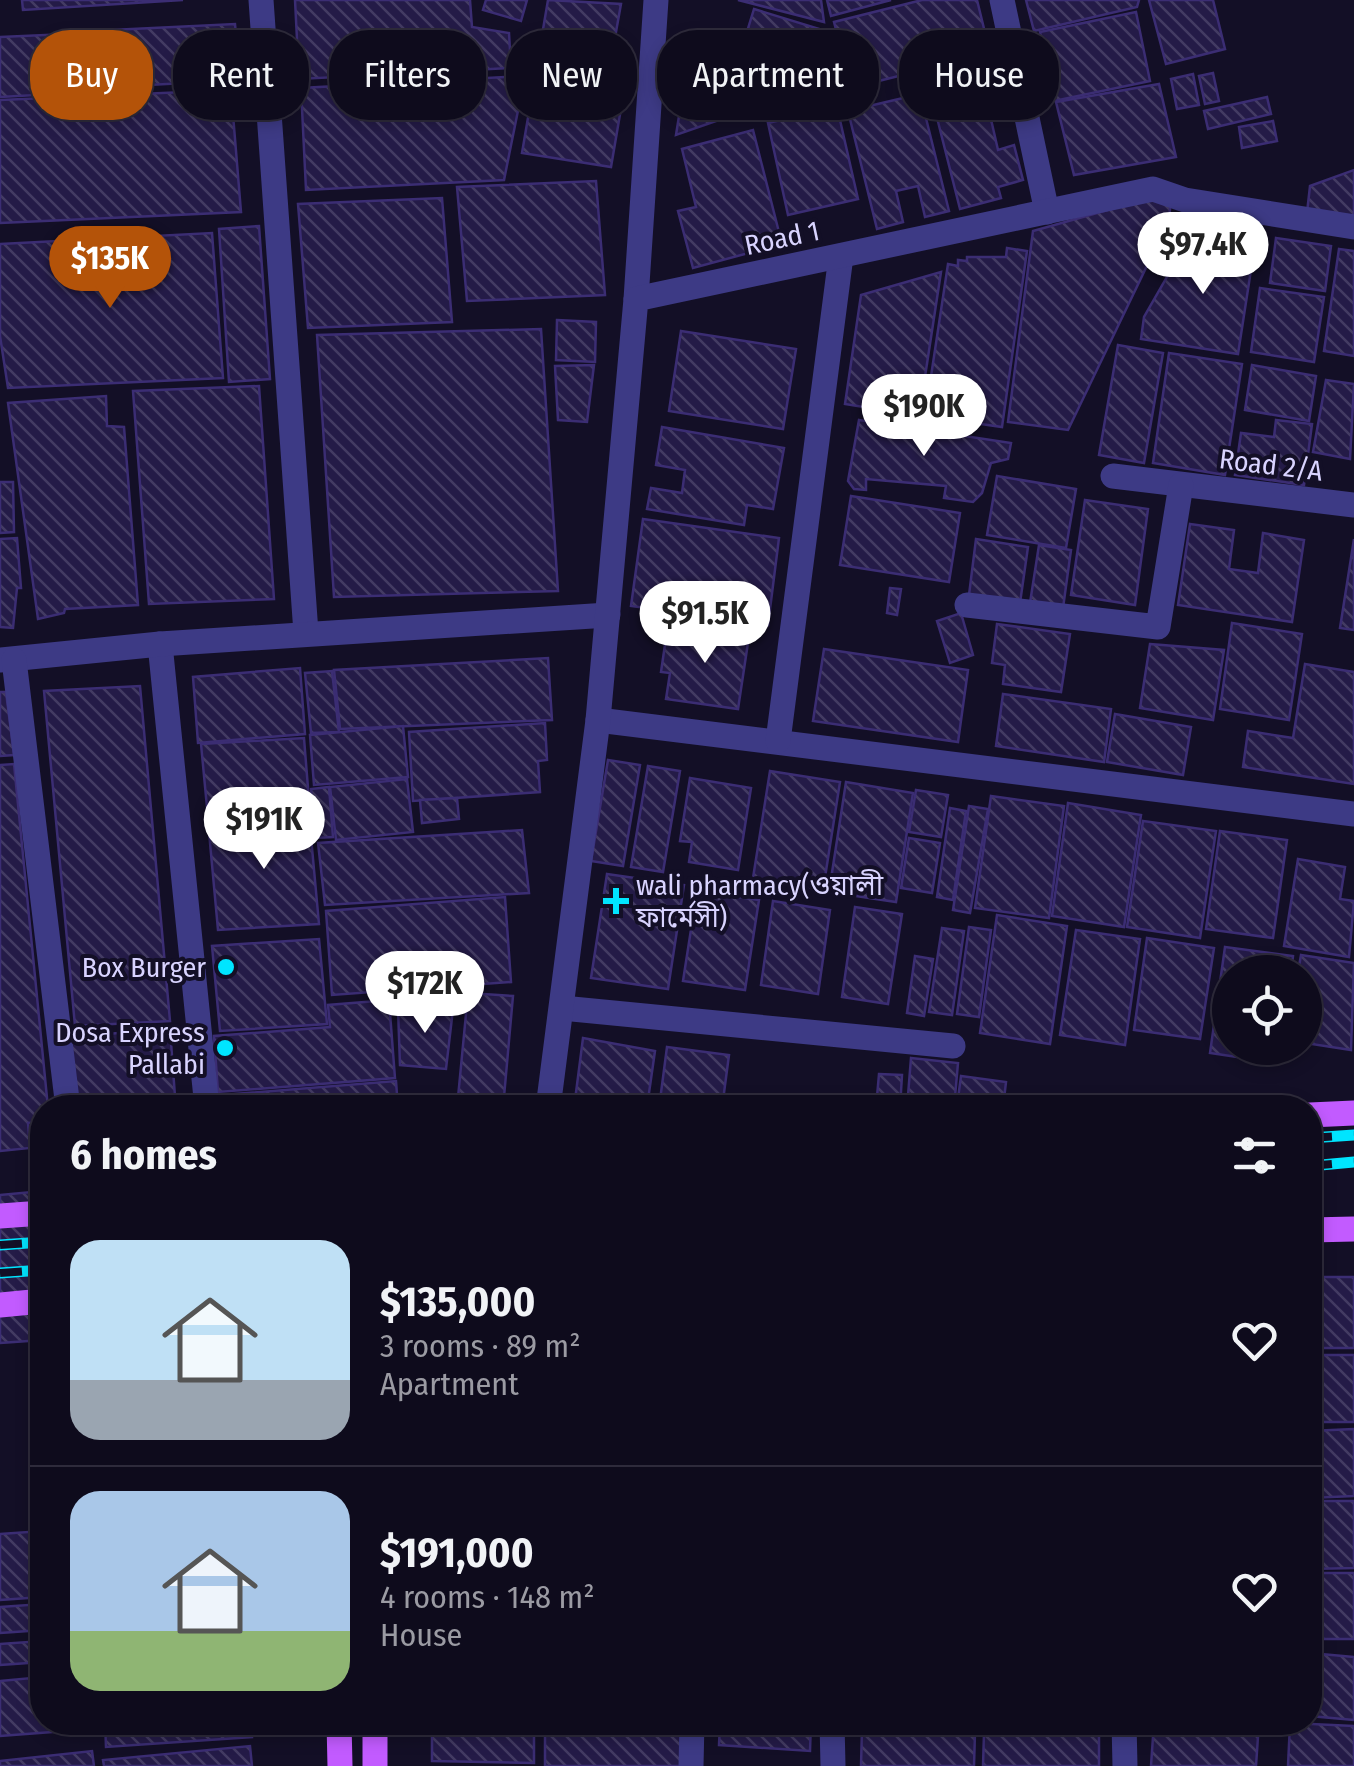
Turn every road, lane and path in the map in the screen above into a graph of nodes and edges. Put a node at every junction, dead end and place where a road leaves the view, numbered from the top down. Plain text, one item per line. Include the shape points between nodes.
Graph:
1 (261, 0) edge
2 (656, 0) edge
3 (1002, 0) edge
4 (1047, 212) junction
5 (1354, 226) edge
6 (841, 256) junction
7 (636, 299) junction
8 (1114, 476) dead end
9 (1181, 484) junction
10 (1354, 505) edge
11 (967, 605) dead end
12 (608, 614) junction
13 (306, 634) junction
14 (160, 644) junction
15 (7, 660) edge
16 (598, 720) junction
17 (778, 741) junction
18 (1354, 814) edge
19 (562, 1008) junction
20 (954, 1046) dead end
21 (66, 1095) edge
22 (206, 1095) edge
23 (550, 1095) edge
24 (1354, 1113) edge
25 (1322, 1114) edge
26 (30, 1214) edge
27 (0, 1216) edge
28 (1354, 1229) edge
29 (1322, 1230) edge
30 (30, 1303) edge
31 (0, 1304) edge
32 (339, 1735) edge
33 (376, 1735) edge
34 (692, 1735) edge
35 (832, 1735) edge
36 (1124, 1735) edge
37 (340, 1766) edge
38 (375, 1766) edge
39 (691, 1766) edge
40 (833, 1766) edge
41 (1124, 1766) edge

1 - 13 street
2 - 7 street
3 - 4 street
4 - 5 street, Road 1 via 1153,189 1185,200
4 - 6 street, Road 1
6 - 7 street, Road 1
6 - 17 street
7 - 12 street
8 - 9 street, Road 2/A
9 - 10 street, Road 2/A
9 - 11 street via 1158,627
12 - 13 street
12 - 16 street
13 - 14 street
14 - 15 street
14 - 22 street
15 - 21 street
16 - 17 street
16 - 19 street
17 - 18 street
19 - 20 street
19 - 23 street
24 - 25 main road
26 - 27 main road
28 - 29 main road
30 - 31 main road
32 - 37 main road
33 - 38 main road
34 - 39 street
35 - 40 street
36 - 41 street

